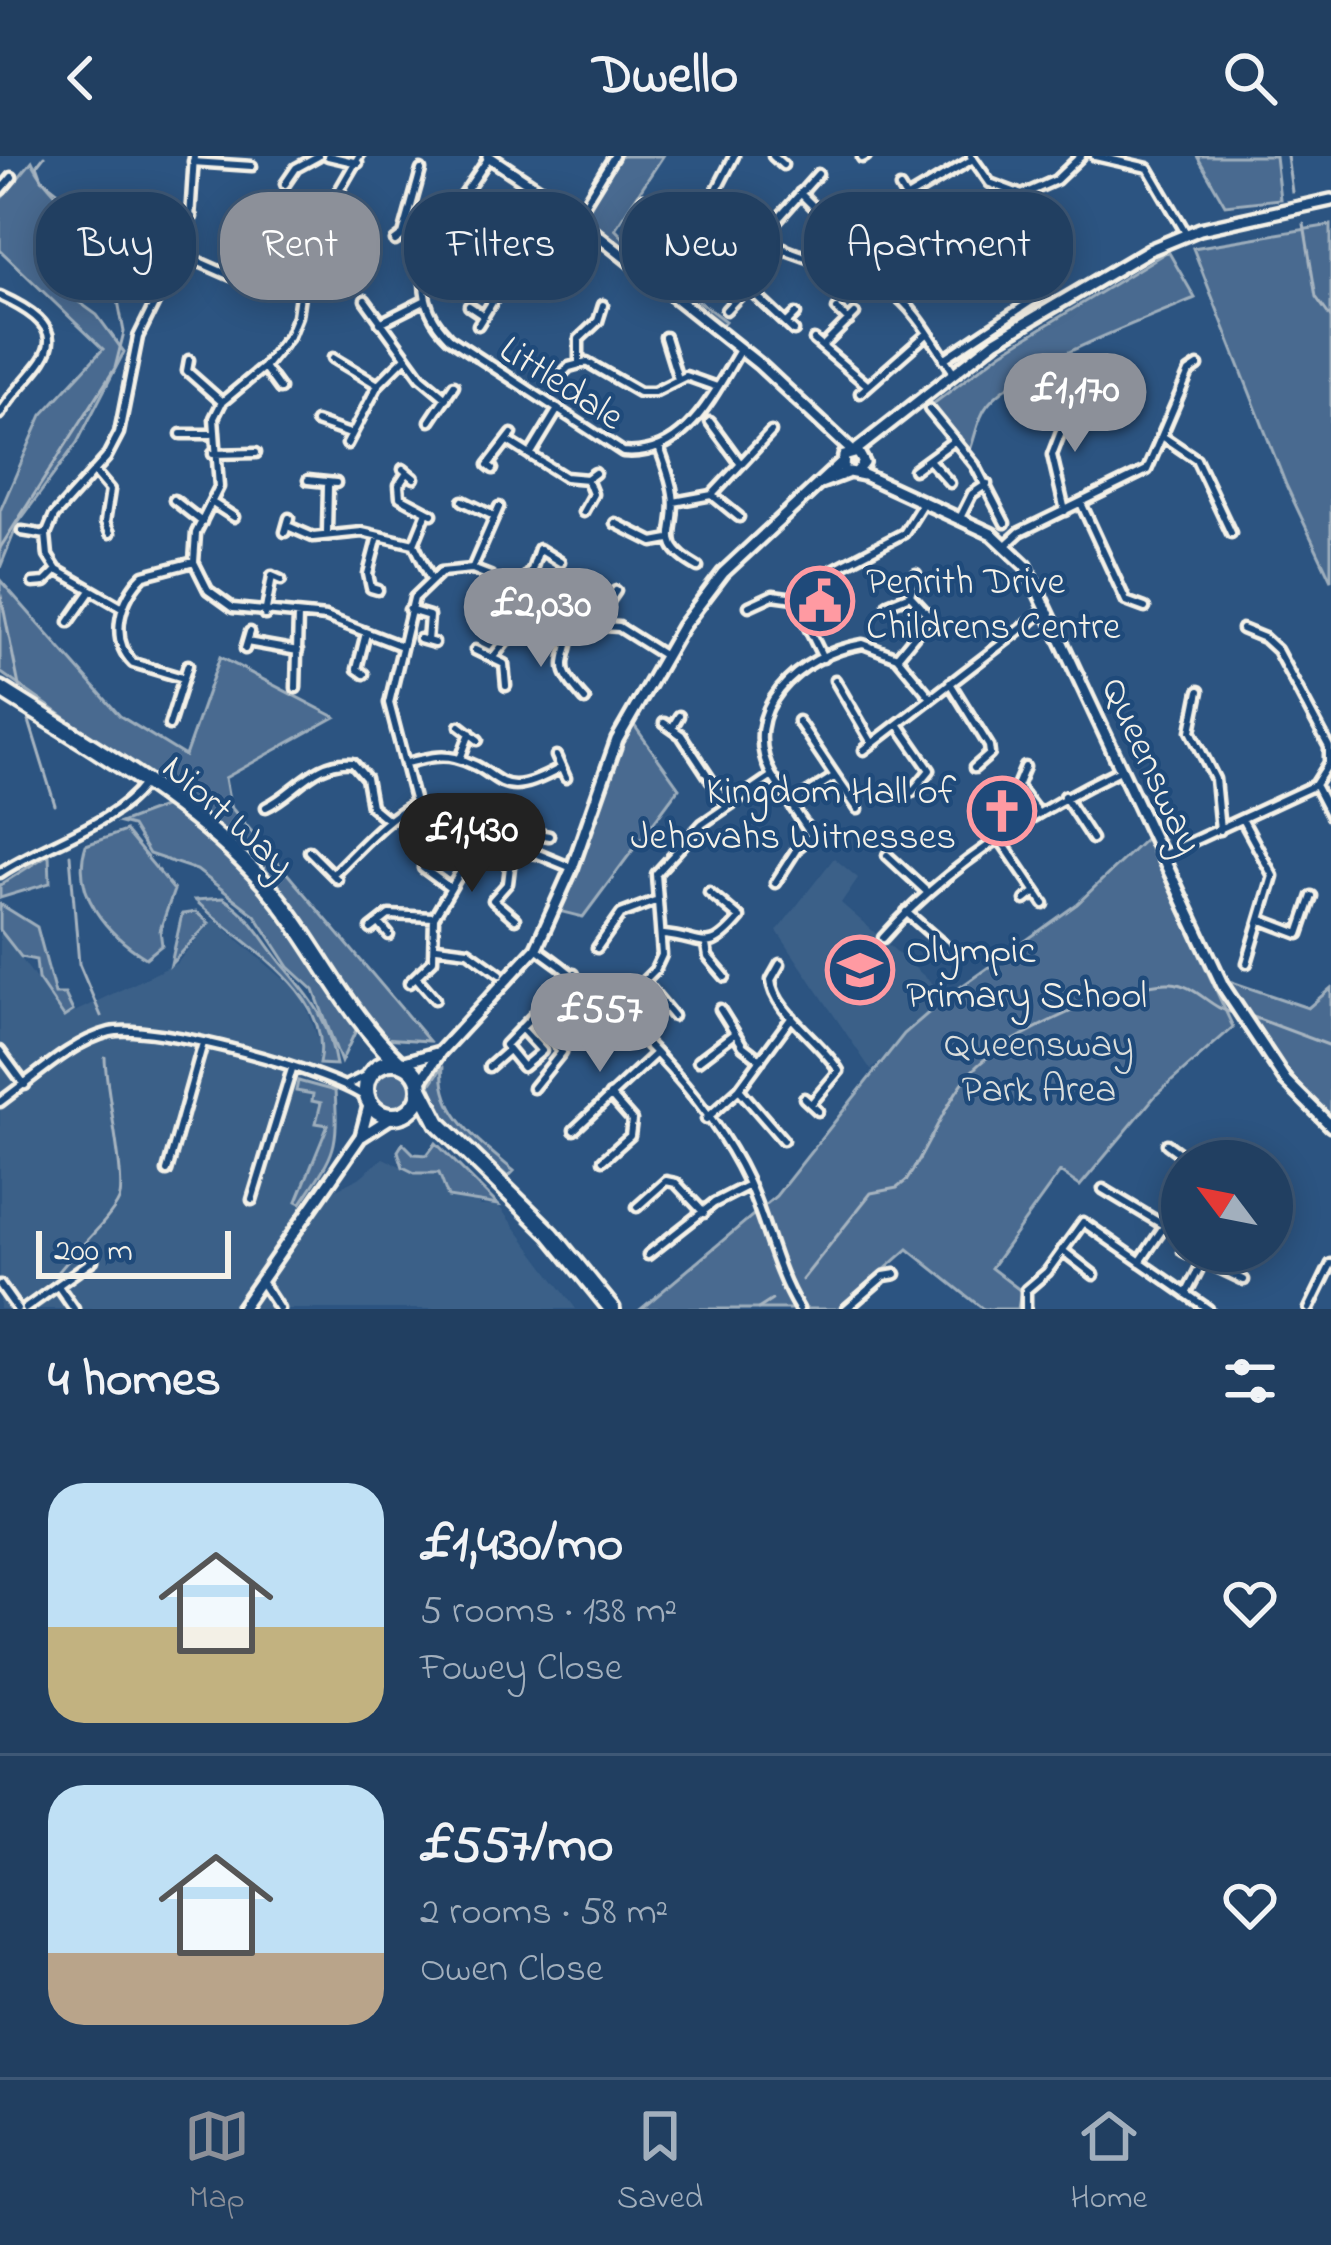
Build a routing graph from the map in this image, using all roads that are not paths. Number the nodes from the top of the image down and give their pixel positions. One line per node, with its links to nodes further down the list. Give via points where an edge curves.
1 (243, 156): 15 (street)
2 (318, 156): 18 (street, via 287,181)
3 (328, 156): 13 (street)
4 (488, 156): 26 (street); 27 (street, Queensway)
5 (614, 156): 28 (street)
6 (718, 156): 14 (street)
7 (734, 156): 14 (street)
8 (1082, 156): 33 (street)
9 (1096, 156): 12 (street)
10 (972, 158): 31 (street); 32 (street)
11 (193, 159): 15 (street); 23 (street)
12 (1139, 159): 38 (street)
13 (358, 160): 24 (street)
14 (726, 164): 29 (street)
15 (242, 166): 16 (street)
16 (252, 166)
17 (421, 170): 20 (street)
18 (280, 173)
19 (818, 174): 34 (street)
20 (418, 182): 21 (street); 25 (street)
21 (428, 184)
22 (900, 188): 30 (street)
23 (192, 192)
24 (338, 192)
25 (415, 192)
26 (466, 192)
27 (539, 192)
28 (592, 192)
29 (718, 192)
30 (903, 192)
31 (918, 192)
32 (1006, 192)
33 (1034, 192)
34 (800, 193): 35 (street); 37 (street)
35 (804, 197)
36 (1331, 200): 38 (street)
37 (780, 216)
38 (1186, 233): 61 (street)
39 (404, 235): 41 (street)
40 (598, 236): 70 (street, Queensway)
41 (395, 241)
42 (780, 246): 43 (street)
43 (784, 248): 44 (street); 66 (street, via 890,290)
44 (780, 252)
45 (0, 298): 92 (street, via 40,325 48,354)
46 (155, 300): 112 (street, via 132,355 119,433)
47 (299, 300): 77 (street)
48 (364, 300): 62 (street)
49 (494, 300): 60 (street)
50 (736, 300): 58 (street)
51 (761, 300): 63 (street)
52 (1036, 300): 54 (street)
53 (424, 301): 62 (street); 90 (street, Littledale, via 449,338)
54 (1028, 304): 61 (street); 73 (street)
55 (470, 306): 60 (street)
56 (837, 309): 68 (street, via 852,318)
57 (606, 310): 75 (street, via 579,339)
58 (726, 310)
59 (796, 314): 63 (street)
60 (484, 316): 64 (street)
61 (1036, 316): 78 (street)
62 (380, 323): 71 (street)
63 (787, 323): 65 (street)
64 (478, 325)
65 (794, 331)
66 (928, 333): 73 (street); 83 (street)
67 (814, 340): 68 (street)
68 (823, 346): 83 (street)
69 (659, 348): 80 (street, via 667,340)
70 (740, 350): 84 (street, Littledale); 107 (street, Queensway)
71 (406, 357): 81 (street); 87 (street)
72 (338, 358): 81 (street)
73 (944, 359): 78 (street)
74 (189, 360): 89 (street, via 187,370)
75 (579, 363): 79 (street); 80 (street, via 597,364 639,392)
76 (1198, 366): 101 (street)
77 (264, 367): 85 (street); 89 (street)
78 (953, 371): 107 (street)
79 (558, 378)
80 (678, 379): 84 (street, via 695,376)
81 (378, 385): 94 (street, via 348,439)
82 (454, 385): 87 (street)
83 (866, 385): 86 (street)
84 (717, 387): 103 (street, Littledale, via 685,433)
85 (280, 389)
86 (860, 393)
87 (446, 398): 93 (street)
88 (1073, 400): 125 (street, via 1052,455)
89 (223, 402): 99 (street)
90 (558, 409): 103 (street, Littledale, via 623,452); 106 (street)
91 (929, 410): 102 (street)
92 (0, 414)
93 (430, 421)
94 (316, 422)
95 (710, 422): 100 (street)
96 (727, 428): 100 (street)
97 (771, 432): 109 (street)
98 (182, 434): 99 (street)
99 (212, 434): 105 (street)
100 (717, 434): 109 (street)
101 (1165, 438): 121 (street, via 1139,476); 140 (street, via 1196,459)
102 (956, 440): 108 (street); 116 (street)
103 (659, 447): 120 (street)
104 (256, 453): 105 (street)
105 (213, 454): 122 (street)
106 (530, 455): 110 (street, via 510,438 488,465); 126 (street, via 565,477 591,476)
107 (853, 461): 123 (street, Queensway); 181 (street, via 724,573)
108 (930, 461): 111 (street); 115 (street)
109 (740, 463): 117 (street)
110 (493, 469)
111 (914, 470)
112 (94, 471): 139 (street, via 110,490); 141 (street)
113 (408, 473): 144 (street, via 400,496 430,513)
114 (308, 480): 138 (street, via 332,485)
115 (950, 483)
116 (987, 484): 131 (street); 133 (street)
117 (712, 495): 120 (street); 129 (street)
118 (174, 500): 132 (street)
119 (463, 501): 127 (street)
120 (674, 502): 143 (street)
121 (1082, 503): 125 (street); 164 (street, via 1126,601)
122 (214, 504): 128 (street); 132 (street)
123 (921, 506): 131 (street, Queensway); 161 (street, via 904,533 816,576)
124 (499, 507): 127 (street)
125 (1065, 511): 145 (street)
126 (583, 512)
127 (494, 516): 149 (street)
128 (234, 517)
129 (739, 517)
130 (630, 518): 136 (street)
131 (959, 520): 145 (street, Queensway)
132 (202, 522): 147 (street)
133 (1005, 523)
134 (616, 524): 136 (street)
135 (288, 526): 138 (street, via 313,537)
136 (626, 527): 143 (street, via 653,542)
137 (22, 531): 141 (street)
138 (327, 532): 142 (street)
139 (110, 533)
140 (1231, 533)
141 (46, 535): 150 (street)
142 (378, 536): 144 (street); 155 (street, via 368,574)
143 (669, 538): 146 (street, via 694,565)
144 (414, 544): 152 (street)
145 (1006, 544): 165 (street, Queensway)
146 (697, 553)
147 (194, 562): 163 (street, via 144,575); 168 (street, via 219,599)
148 (560, 562): 159 (street, via 539,549)
149 (472, 569): 152 (street); 159 (street)
150 (57, 571): 154 (street); 157 (street)
151 (916, 574): 160 (street)
152 (430, 577): 166 (street)
153 (280, 580): 168 (street, via 272,577)
154 (33, 583)
155 (378, 590)
156 (616, 591): 172 (street)
157 (90, 592): 163 (street); 170 (street)
158 (752, 592): 161 (street, via 753,604 773,595)
159 (513, 593): 167 (street)
160 (910, 595): 162 (street); 182 (street, via 929,623)
161 (802, 599): 183 (street)
162 (888, 604)
163 (123, 608): 187 (street, via 125,655 144,669)
164 (1145, 608)
165 (1047, 609): 190 (street); 213 (street, Queensway)
166 (409, 610): 176 (street, via 429,616); 177 (street)
167 (530, 611): 171 (street); 180 (street)
168 (266, 615): 169 (street)
169 (298, 615): 175 (street); 178 (street)
170 (68, 622)
171 (573, 624): 172 (street); 196 (street, via 562,670)
172 (602, 624): 181 (street)
173 (1242, 629): 219 (street, via 1277,650 1329,747 1330,763)
174 (250, 632): 178 (street, via 246,645)
175 (365, 633): 177 (street); 185 (street)
176 (427, 641)
177 (399, 645): 210 (street, via 389,703)
178 (298, 650): 186 (street)
179 (475, 650): 180 (street)
180 (494, 656): 191 (street, via 508,674)
181 (665, 656): 242 (street, via 624,727)
182 (898, 657): 183 (street, via 862,644); 195 (street)
183 (823, 658): 215 (street, via 780,688 760,719 761,755)
184 (188, 664): 187 (street)
185 (357, 672)
186 (299, 676): 188 (street); 192 (street)
187 (183, 678): 198 (street)
188 (310, 678)
189 (850, 679): 206 (street, via 838,683)
190 (950, 683): 195 (street); 214 (street, via 989,746 977,766)
191 (506, 686)
192 (296, 688)
193 (0, 689): 218 (highway, Niort Way)
194 (1199, 691): 232 (street, via 1191,731 1215,779)
195 (931, 698): 202 (street)
196 (585, 700)
197 (159, 712): 198 (street)
198 (170, 714): 201 (street)
199 (679, 716): 225 (street, via 668,726)
200 (798, 721): 216 (street)
201 (169, 724)
202 (898, 724): 206 (street); 220 (street, via 930,770 912,792)
203 (460, 726): 204 (street)
204 (470, 733): 205 (street); 209 (street)
205 (478, 740)
206 (872, 743): 207 (street)
207 (864, 750)
208 (556, 756): 212 (street)
209 (460, 759): 210 (street); 212 (street, via 497,784 530,782)
210 (407, 763): 223 (street)
211 (1025, 766): 227 (street, via 1017,786)
212 (561, 768): 217 (street)
213 (1123, 768): 222 (street); 240 (street, Queensway)
214 (988, 773)
215 (772, 776): 224 (street); 225 (street)
216 (835, 776): 224 (street); 226 (street)
217 (566, 778)
218 (146, 781): 243 (street, via 117,814); 283 (highway, Niort Way, via 267,887)
219 (1315, 784): 228 (street); 229 (street)
220 (907, 785)
221 (269, 794): 230 (street, via 269,805 300,779 352,763 366,778 371,806)
222 (1064, 796): 227 (street); 234 (street)
223 (414, 804): 230 (street); 235 (street, via 430,832)
224 (791, 804): 246 (street, via 812,836)
225 (728, 806): 253 (street, via 665,860)
226 (858, 809)
227 (1037, 812): 233 (street)
228 (1331, 816)
229 (1242, 819): 232 (street); 258 (street, via 1273,876)
230 (388, 820): 237 (street, via 335,877)
231 (516, 830): 238 (street, via 546,835)
232 (1220, 830): 240 (street)
233 (1000, 838): 249 (street); 250 (street)
234 (1092, 839)
235 (465, 845): 236 (street); 247 (street)
236 (512, 850): 238 (street); 257 (street, via 508,883 493,900)
237 (309, 851)
238 (538, 854): 242 (street)
239 (887, 855): 249 (street)
240 (1163, 855): 307 (street, Queensway, via 1240,1016)
241 (423, 868): 244 (street)
242 (572, 868): 264 (street)
243 (0, 873)
244 (432, 874): 245 (street); 247 (street)
245 (426, 883)
246 (775, 883)
247 (450, 888): 256 (street)
248 (710, 892): 262 (street, via 740,918 721,941)
249 (927, 892): 255 (street)
250 (1036, 892): 252 (street); 254 (street)
251 (1312, 896): 258 (street, via 1299,934)
252 (1025, 900)
253 (655, 902): 260 (street); 265 (street, via 621,914)
254 (1044, 904)
255 (906, 912): 261 (street); 266 (street)
256 (434, 917): 259 (street, via 401,914 375,926); 263 (street)
257 (514, 919)
258 (1262, 920): 267 (street)
259 (389, 935)
260 (664, 935): 262 (street); 274 (street, via 656,970)
261 (884, 938)
262 (706, 945): 273 (street)
263 (437, 947): 269 (street, via 468,951); 275 (street, via 413,980)
264 (536, 948): 271 (street); 288 (street)
265 (597, 948)
266 (955, 955)
267 (1247, 963)
268 (766, 964): 280 (street, via 778,967 772,991)
269 (492, 968): 270 (street); 272 (street)
270 (500, 974)
271 (574, 974): 276 (street); 278 (street)
272 (486, 977)
273 (725, 977)
274 (644, 981): 276 (street); 279 (street)
275 (435, 999)
276 (616, 1009): 289 (street)
277 (736, 1009): 282 (street, via 723,1013)
278 (534, 1015): 281 (street); 298 (street, via 562,1052)
279 (673, 1016)
280 (792, 1017): 290 (street); 303 (street, via 843,1071)
281 (521, 1028): 286 (street); 286 (street, via 542,1051 523,1067)
282 (735, 1033): 285 (street, via 701,1058); 290 (street)
283 (371, 1034): 291 (highway, Niort Way); 294 (highway)
284 (203, 1043): 293 (street); 295 (street, via 154,1031 112,1032); 312 (street)
285 (695, 1045)
286 (506, 1051): 292 (street)
287 (0, 1052): 295 (street)
288 (440, 1052): 291 (street); 297 (street)
289 (656, 1053): 300 (street); 305 (street)
290 (760, 1060): 299 (street)
291 (400, 1062): 294 (highway); 297 (highway)
292 (488, 1067)
293 (292, 1069): 296 (street); 315 (street)
294 (371, 1073): 296 (street); 301 (highway)
295 (25, 1085): 302 (street)
296 (347, 1085): 301 (street)
297 (420, 1085): 304 (highway); 306 (highway)
298 (533, 1088)
299 (739, 1089): 305 (street); 310 (street)
300 (610, 1095): 308 (street); 311 (street, via 632,1120 630,1136)
301 (369, 1101): 304 (highway); 309 (street)
302 (0, 1102)
303 (811, 1104)
304 (399, 1114): 306 (highway); 309 (street)
305 (706, 1119): 313 (street)
306 (438, 1123): 341 (highway, via 551,1234)
307 (1331, 1126)
308 (574, 1130)
309 (361, 1136): 330 (street)
310 (783, 1141)
311 (603, 1160)
312 (167, 1171)
313 (749, 1184): 317 (street); 342 (street)
314 (1103, 1189): 318 (street)
315 (253, 1200)
316 (637, 1207): 317 (street, via 666,1181)
317 (704, 1213): 321 (street)
318 (1161, 1224)
319 (1161, 1232): 323 (street)
320 (1061, 1250): 323 (street, via 1083,1222); 328 (street); 344 (street, via 1026,1290)
321 (648, 1255)
322 (94, 1260): 333 (street)
323 (1140, 1262): 335 (street)
324 (1331, 1264): 331 (street)
325 (1197, 1272): 335 (street)
326 (1227, 1272): 329 (street)
327 (896, 1274): 343 (street)
328 (1094, 1275)
329 (1244, 1280)
330 (262, 1283): 336 (street); 337 (street)
331 (1322, 1283): 334 (street); 346 (street)
332 (0, 1285): 338 (street)
333 (58, 1286): 338 (street); 339 (street)
334 (1331, 1288)
335 (1186, 1294): 345 (street)
336 (250, 1299): 337 (street); 340 (street)
337 (277, 1307)
338 (21, 1309)
339 (74, 1309)
340 (241, 1309)
341 (612, 1309)
342 (799, 1309)
343 (845, 1309)
344 (1026, 1309)
345 (1208, 1309)
346 (1309, 1309)

